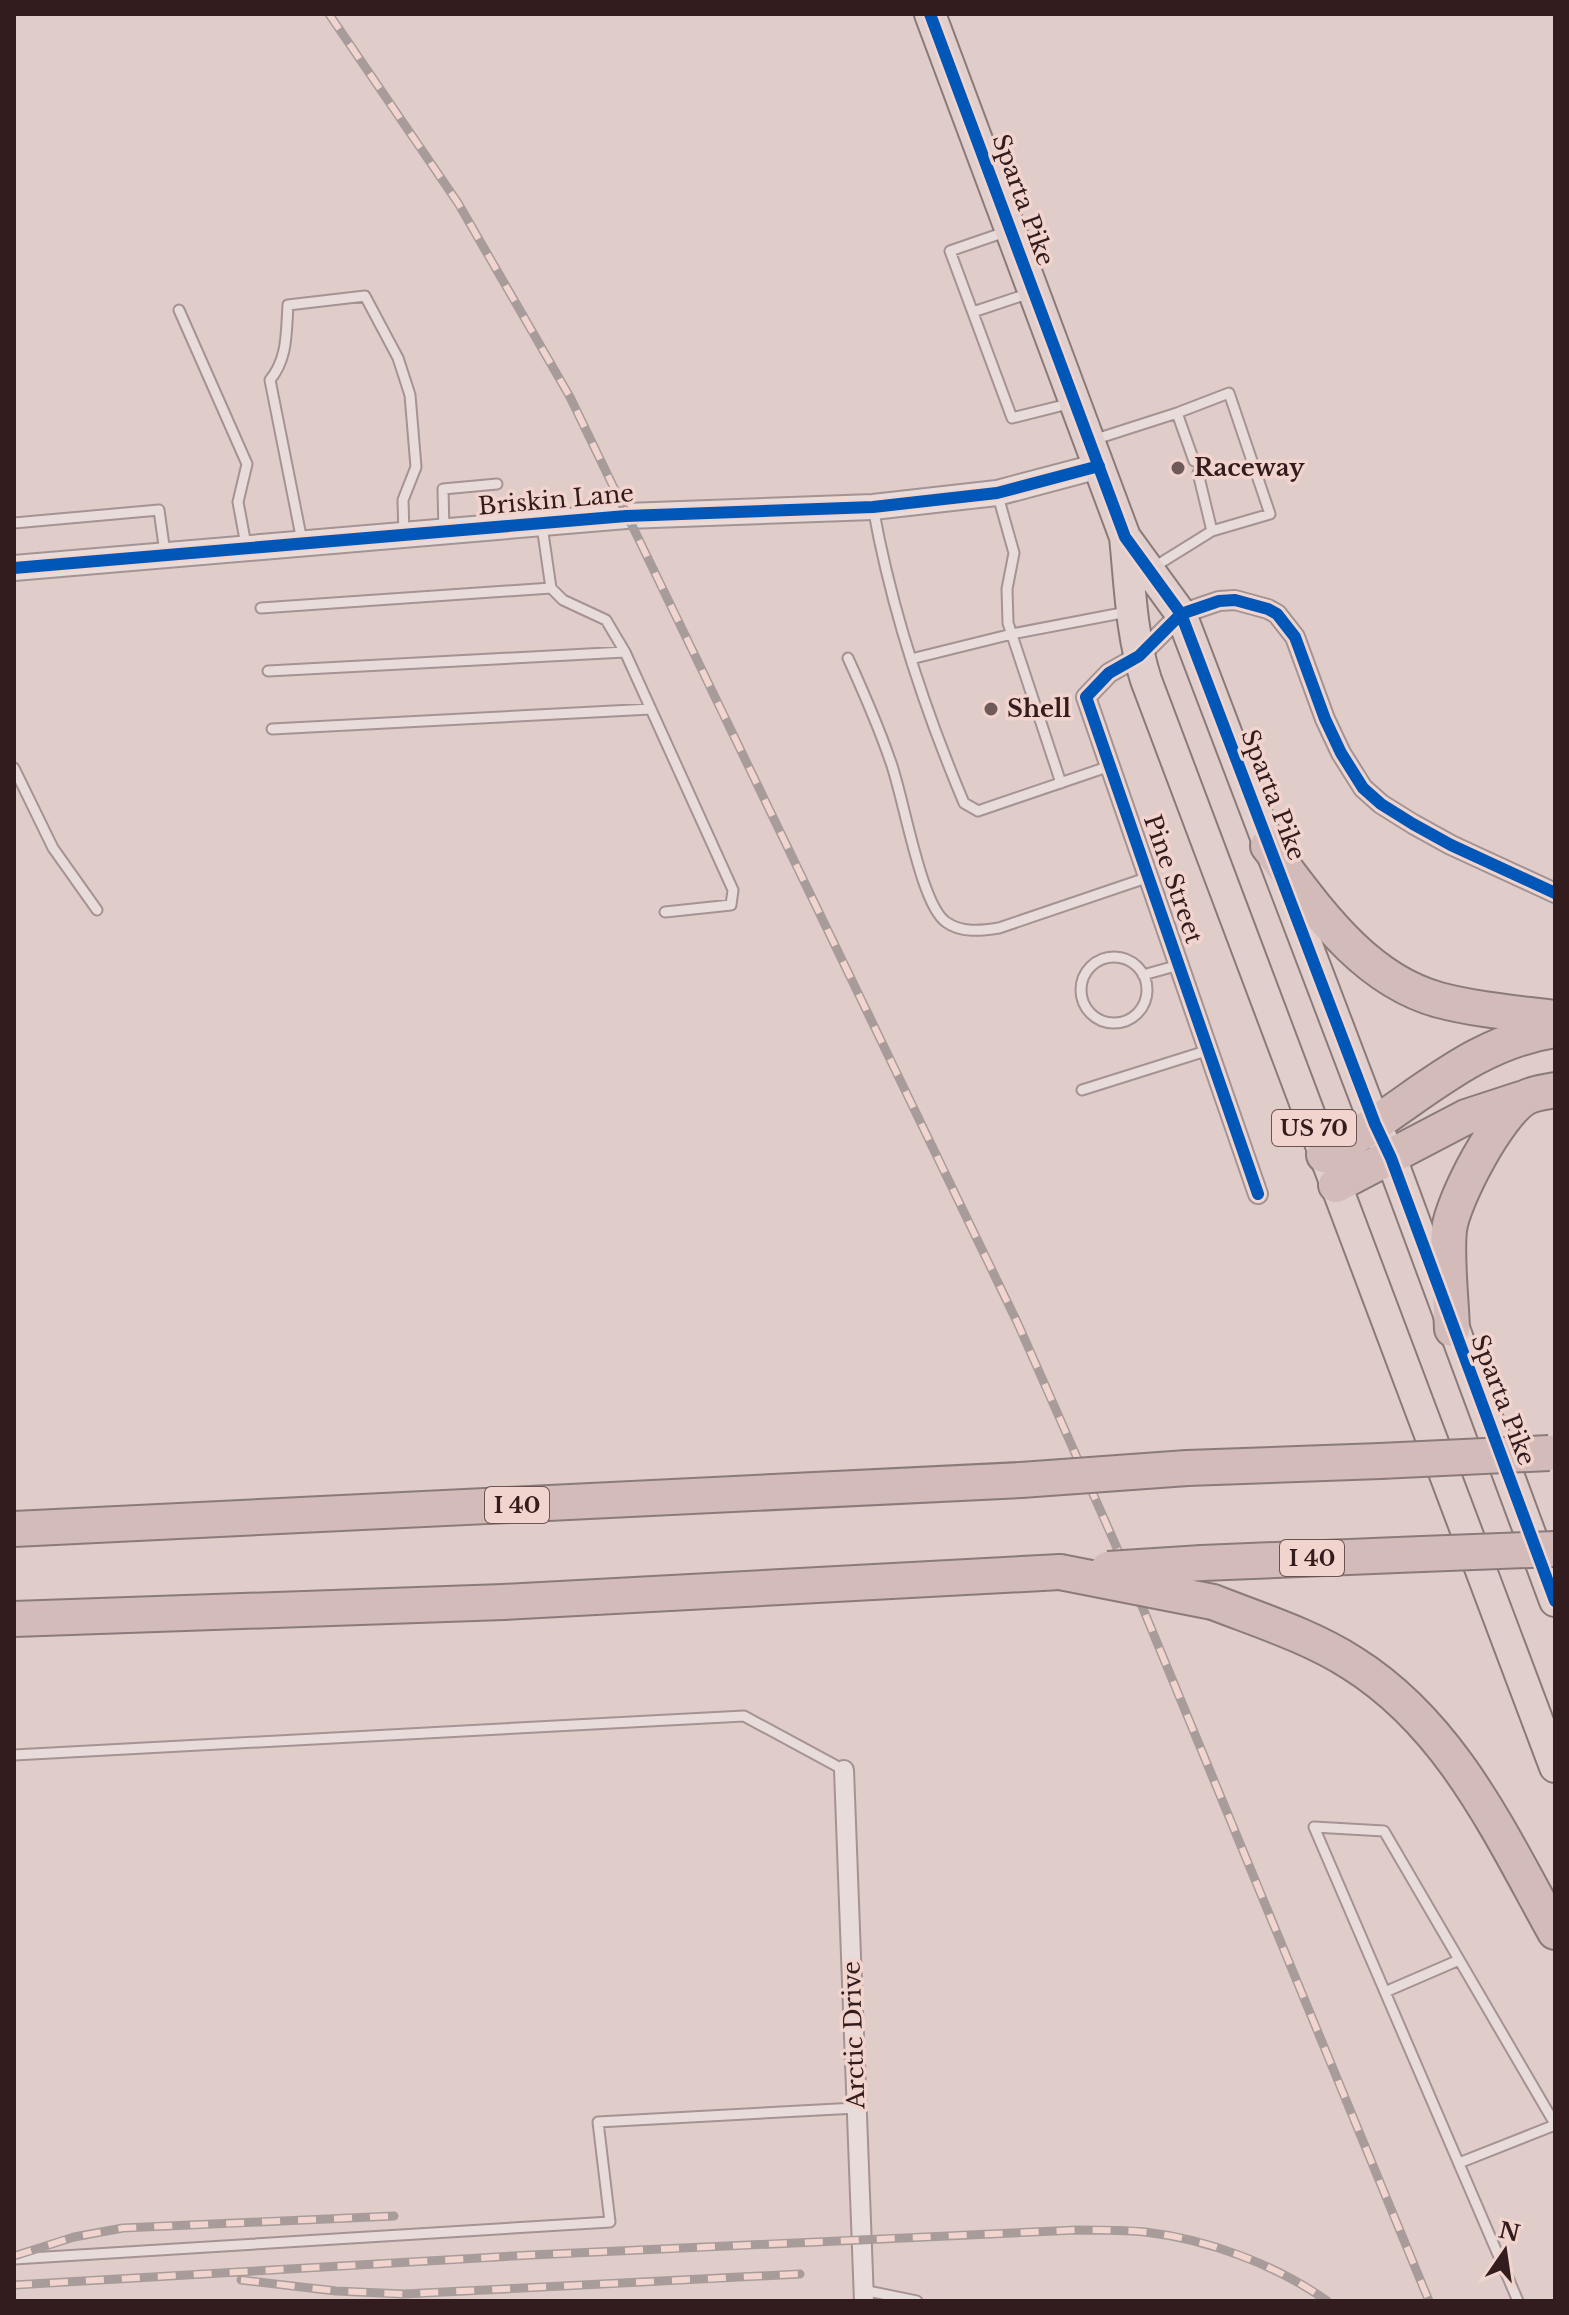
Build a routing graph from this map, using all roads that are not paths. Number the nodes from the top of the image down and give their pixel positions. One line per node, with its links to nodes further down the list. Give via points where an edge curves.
1 (930, 14): 2 (main road, Sparta Pike / US 70)
2 (1011, 230): 3 (main road, Sparta Pike / US 70); 5 (lane, via 950,251)
3 (1034, 292): 5 (lane); 6 (main road, Sparta Pike / US 70)
4 (179, 310): 21 (lane, via 247,464 238,502)
5 (973, 312): 6 (lane, via 1012,418)
6 (1075, 402): 8 (main road, Sparta Pike / US 70)
7 (1177, 413): 8 (lane); 9 (lane); 17 (lane, via 1229,393 1270,514)
8 (1094, 454): 12 (street, Briskin Lane); 19 (main road, Sparta Pike / US 70)
9 (1194, 461)
10 (1198, 473): 17 (lane)
11 (497, 484): 16 (lane, via 443,489)
12 (997, 493): 13 (street, Briskin Lane); 29 (lane, via 1014,553 1007,589)
13 (873, 507): 15 (street, Briskin Lane); 33 (lane, via 882,561)
14 (14, 523): 22 (lane, via 159,510)
15 (541, 523): 16 (street, Briskin Lane); 25 (lane)
16 (444, 531): 18 (street, Briskin Lane)
17 (1212, 531): 24 (lane)
18 (404, 535): 20 (street, Briskin Lane); 20 (lane, via 403,500 416,467 410,395 398,358 365,296 288,305 285,354 270,380)
19 (1125, 537): 24 (main road, Sparta Pike / US 70); 27 (main road, Sparta Pike / US 70)
20 (303, 543): 21 (street, Briskin Lane)
21 (247, 548): 22 (street, Briskin Lane)
22 (166, 555): 23 (street, Briskin Lane)
23 (14, 568)
24 (1150, 570): 28 (main road, Sparta Pike / US 70)
25 (551, 588): 26 (lane); 30 (lane, via 563,600 606,620)
26 (261, 608)
27 (1132, 611): 29 (lane); 31 (main road, Sparta Pike / US 70)
28 (1181, 614): 31 (street, Pine Street); 40 (main road, Sparta Pike / US 70); 42 (street, via 1235,600 1277,614 1295,637 1331,731 1363,788 1398,816 1451,845)
29 (1012, 634): 33 (lane); 39 (lane)
30 (625, 652): 34 (lane); 35 (lane)
31 (1139, 656): 37 (street, Pine Street, via 1109,673 1086,697); 54 (main road, Sparta Pike / US 70)
32 (848, 658): 41 (lane, via 892,763 921,873 945,921 979,932 999,928)
33 (911, 659): 39 (lane, via 970,809 978,811)
34 (268, 671)
35 (651, 709): 36 (lane); 44 (lane, via 733,890 731,905)
36 (272, 729)
37 (1110, 766): 39 (lane); 41 (street, Pine Street)
38 (14, 768): 43 (lane, via 53,848)
39 (1061, 783)
40 (1268, 846): 47 (highway, via 1338,933 1397,982 1461,1005); 52 (main road, Sparta Pike / US 70)
41 (1149, 877): 45 (street, Pine Street)
42 (1555, 893)
43 (97, 910)
44 (665, 912)
45 (1179, 965): 46 (lane); 49 (street, Pine Street)
46 (1143, 975): 46 (lane, via 1128,960 1097,961 1080,986 1085,1007 1107,1022 1133,1017 1147,998)
47 (1555, 1018)
48 (1555, 1030): 52 (highway, via 1467,1060)
49 (1209, 1050): 50 (lane); 55 (street, Pine Street)
50 (1082, 1090)
51 (1540, 1094): 53 (highway, via 1466,1117); 56 (highway, via 1503,1120 1480,1152 1449,1228)
52 (1375, 1124): 53 (main road, Sparta Pike / US 70); 54 (highway)
53 (1391, 1158): 54 (highway); 56 (main road, Sparta Pike / US 70)
54 (1330, 1170): 64 (main road, Sparta Pike / US 70)
55 (1258, 1194)
56 (1452, 1329): 61 (main road, Sparta Pike / US 70)
57 (1553, 1453): 58 (highway, I 40, bridge)
58 (14, 1529)
59 (1555, 1549): 60 (highway, I 40, bridge)
60 (1060, 1572): 62 (highway, I 40, via 503,1602); 66 (highway, bridge, via 1213,1602 1352,1662 1429,1728 1483,1802)
61 (1555, 1601)
62 (14, 1619)
63 (14, 1755): 65 (lane, via 744,1716)
64 (1555, 1767)
65 (844, 1770): 69 (street, Arctic Drive)
66 (1555, 1932)
67 (1459, 1960): 68 (lane); 68 (lane, via 1384,1831 1314,1827); 70 (lane)
68 (1385, 1992): 71 (lane)
69 (856, 2108): 72 (lane, via 598,2122 610,2222); 73 (street, Arctic Drive)
70 (1555, 2125): 71 (lane)
71 (1459, 2163): 75 (lane)
72 (14, 2259)
73 (863, 2296): 74 (lane)
74 (917, 2301)
75 (1518, 2301)

